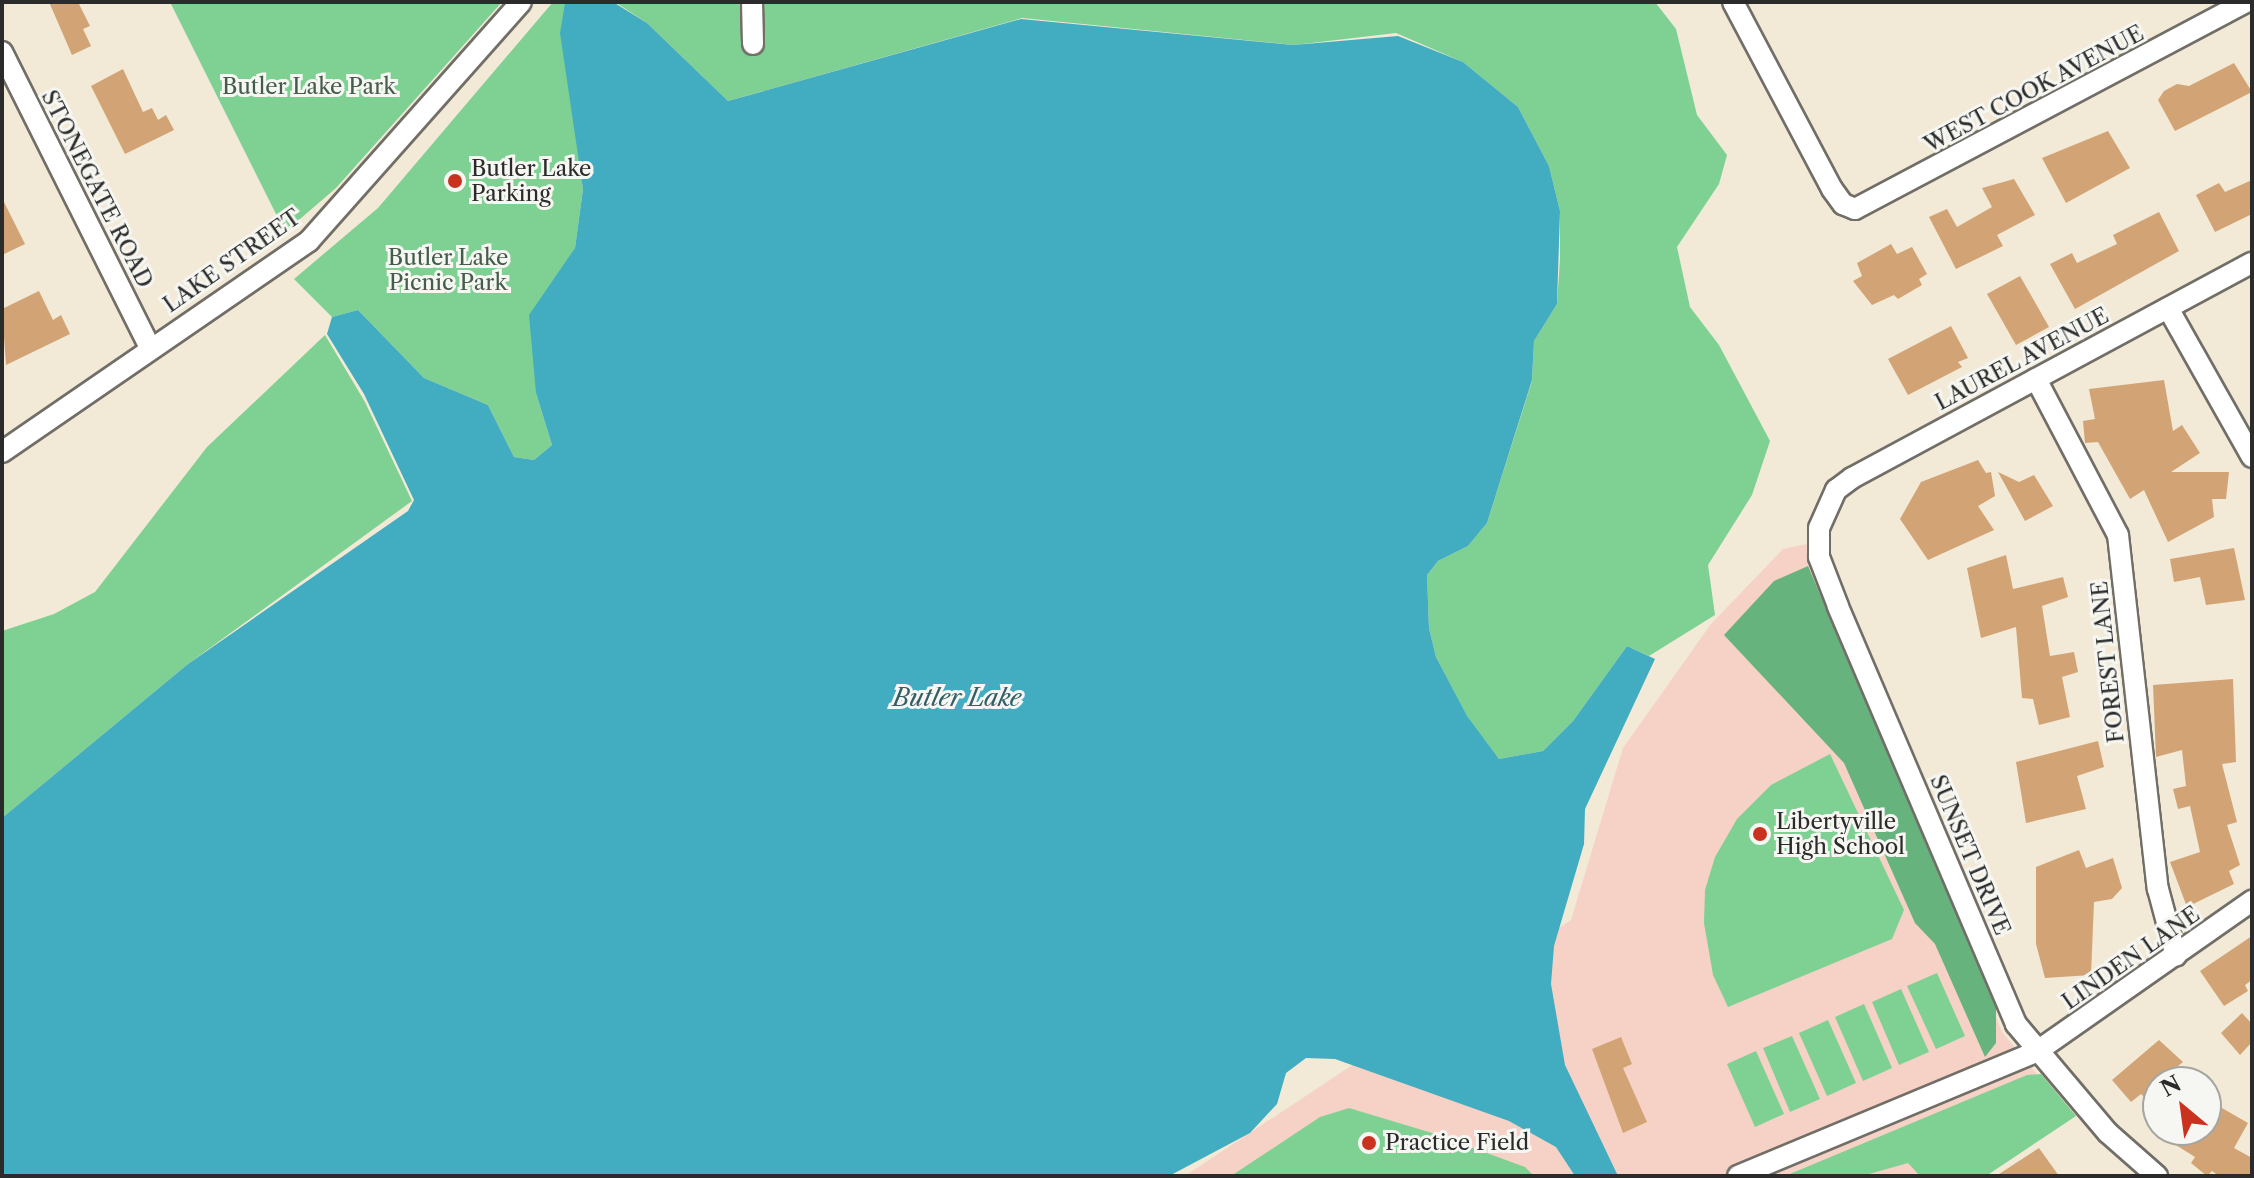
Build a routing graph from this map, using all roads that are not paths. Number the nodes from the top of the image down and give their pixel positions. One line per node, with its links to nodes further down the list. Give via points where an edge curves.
1 (521, 2): 10 (street, LAKE STREET, via 309,241)
2 (752, 2): 6 (street)
3 (1733, 2): 5 (street, WEST COOK AVENUE, via 1843,204 1866,206)
4 (2246, 2): 5 (street, WEST COOK AVENUE)
5 (2224, 7)
6 (753, 44)
7 (2, 52): 10 (street, STONEGATE ROAD)
8 (2252, 263): 9 (street, LAUREL AVENUE)
9 (2168, 308): 11 (street, LAUREL AVENUE); 13 (street)
10 (150, 348): 12 (street, LAKE STREET)
11 (2036, 379): 14 (street, LAUREL AVENUE, via 1852,478); 16 (street, FOREST LANE, via 2118,535 2158,889)
12 (2, 452)
13 (2252, 457)
14 (1824, 509): 17 (street, SUNSET DRIVE, via 1819,557 1838,606 2016,1024)
15 (2252, 901): 16 (street, LINDEN LANE)
16 (2176, 956): 17 (street, LINDEN LANE)
17 (2036, 1052): 18 (street, LINDEN LANE); 19 (street, SUNSET DRIVE, via 2108,1133)
18 (1738, 1176)
19 (2157, 1176)

